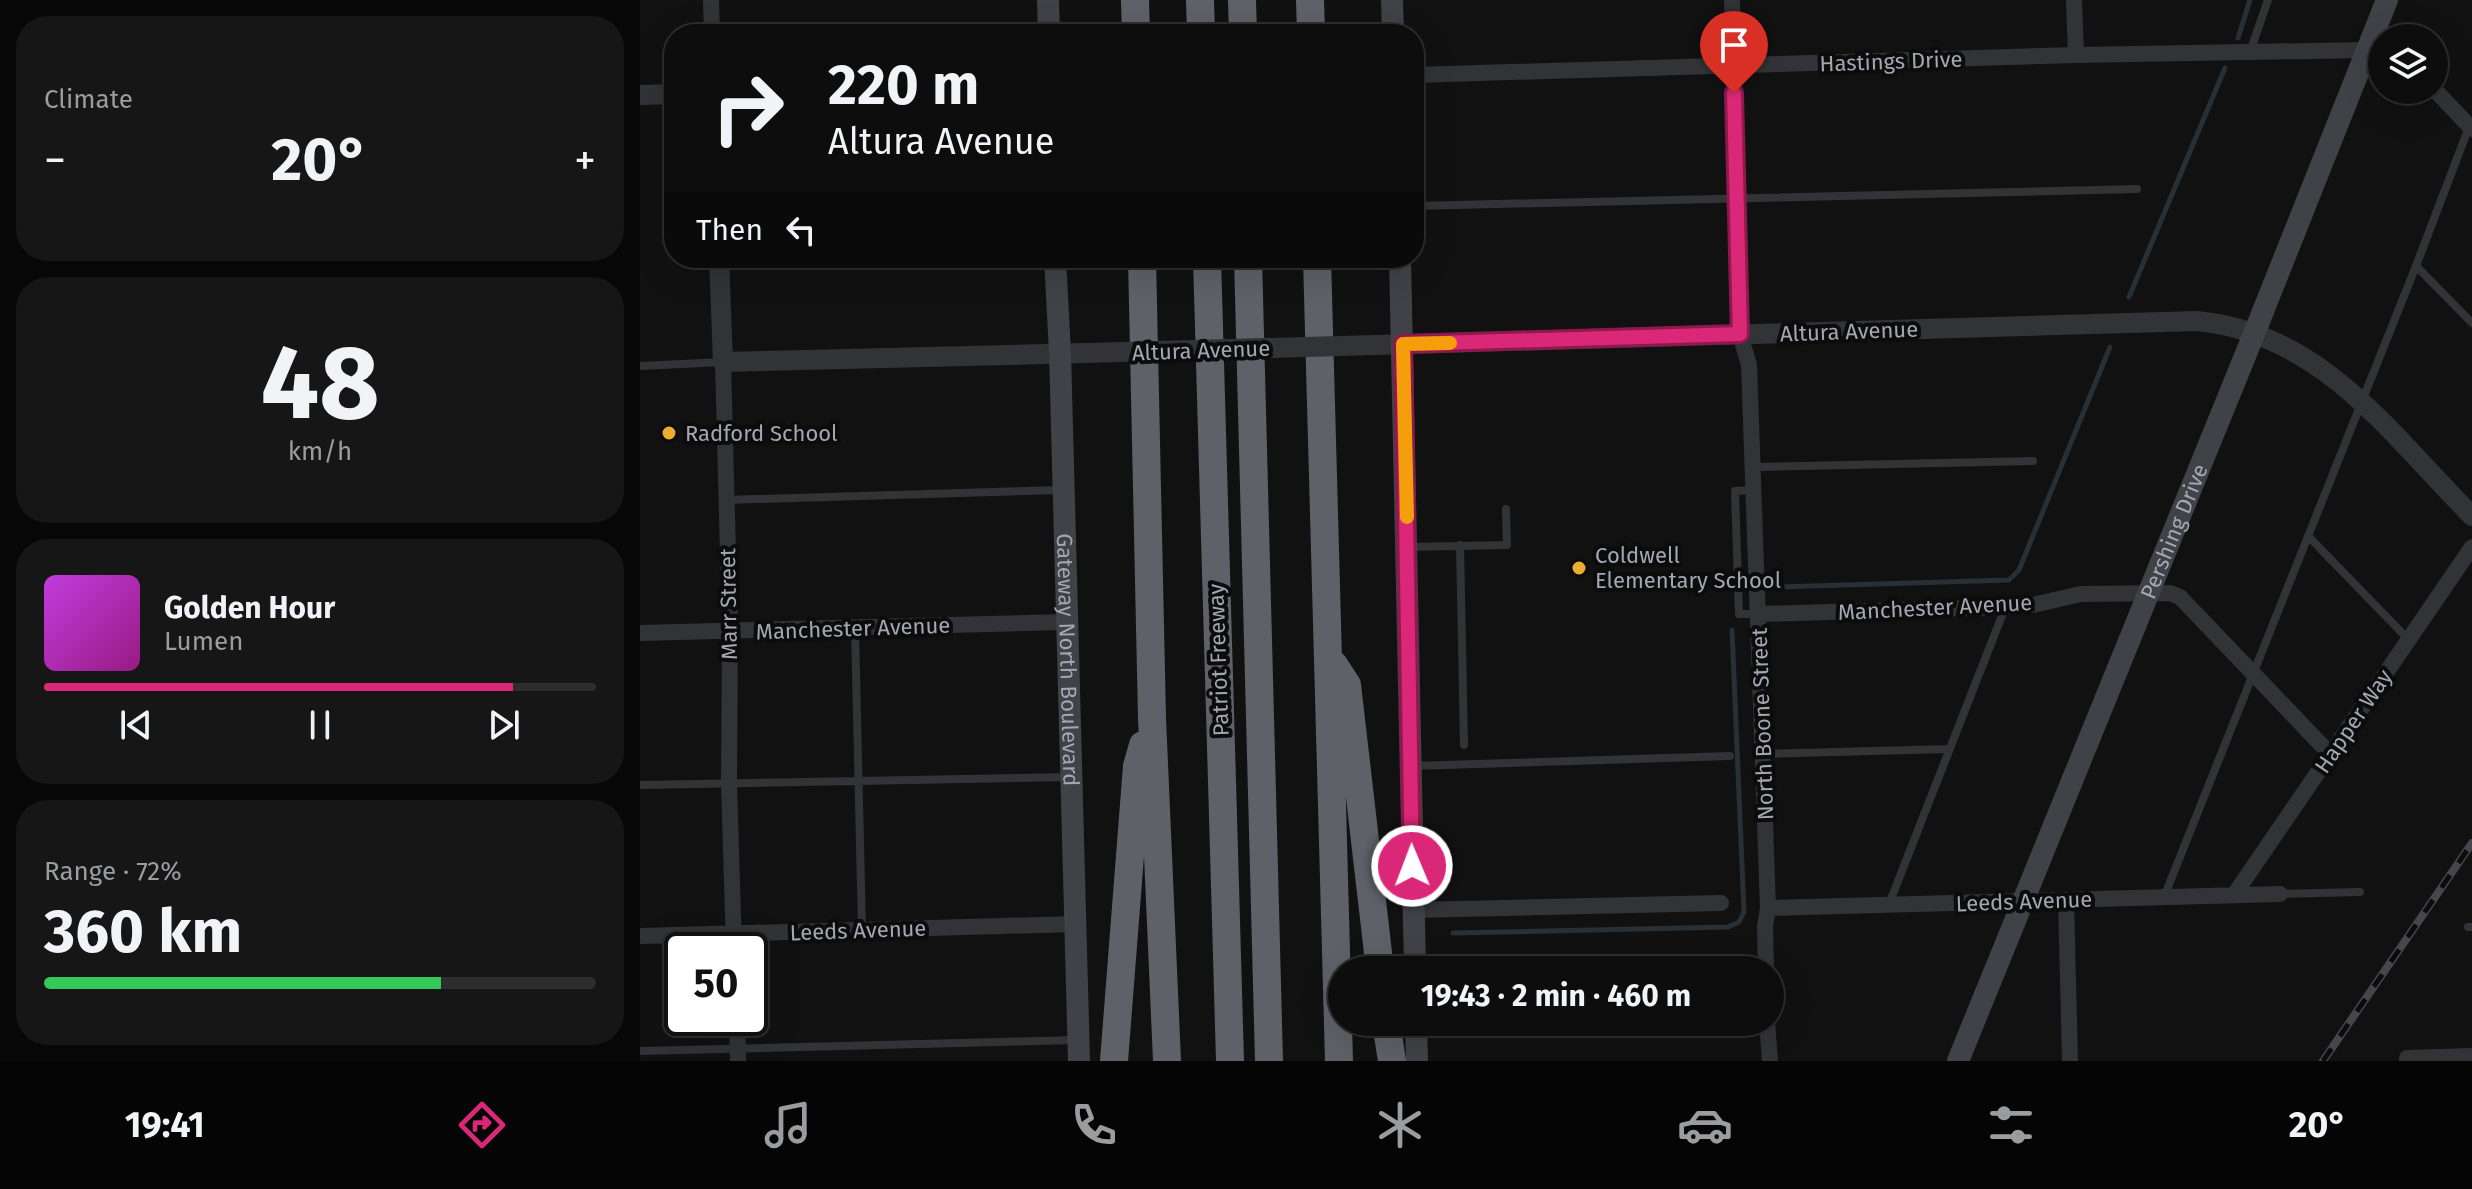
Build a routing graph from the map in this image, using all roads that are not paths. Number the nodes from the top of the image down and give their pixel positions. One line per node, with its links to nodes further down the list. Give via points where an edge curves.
1 (711, 0): 12 (street)
2 (1048, 0): 13 (main road)
3 (1135, 0): 14 (highway)
4 (1200, 0): 15 (highway)
5 (1242, 0): 16 (highway)
6 (1310, 0): 17 (highway)
7 (1392, 0): 18 (main road)
8 (1732, 0): 23 (street, North Boone Street)
9 (2074, 0): 22 (street)
10 (2268, 0): 21 (lane)
11 (2387, 0): 19 (main road, Pershing Drive)
12 (712, 24)
13 (1049, 24)
14 (1136, 24)
15 (1201, 24)
16 (1243, 24)
17 (1311, 24)
18 (1393, 24)
19 (2383, 24)
20 (2367, 50): 21 (street, Hastings Drive); 42 (main road, Pershing Drive)
21 (2250, 52): 22 (street, Hastings Drive)
22 (2076, 55): 23 (street, Hastings Drive)
23 (1733, 66): 24 (street, Hastings Drive); 30 (street, North Boone Street)
24 (1424, 75)
25 (664, 94): 26 (street)
26 (640, 95)
27 (2448, 103): 28 (street)
28 (2471, 127): 32 (lane)
29 (2137, 189): 30 (lane)
30 (1737, 198): 31 (lane); 41 (street, North Boone Street)
31 (1424, 206)
32 (2416, 266): 40 (lane); 47 (lane)
33 (719, 268): 45 (street, Marr Street)
34 (1056, 268): 44 (main road, Gateway North Boulevard)
35 (1142, 268): 68 (highway)
36 (1207, 268): 108 (highway, Patriot Freeway)
37 (1248, 268): 109 (highway, Patriot Freeway)
38 (1317, 268): 66 (highway)
39 (1400, 268): 43 (main road)
40 (2472, 323)
41 (1740, 334): 42 (street, Altura Avenue, via 2197,321); 43 (street, Altura Avenue); 49 (street, North Boone Street, via 1749,365)
42 (2254, 334): 47 (street, Altura Avenue, via 2306,356); 58 (main road, Pershing Drive)
43 (1403, 344): 44 (street, Altura Avenue, bridge); 56 (main road)
44 (1060, 353): 45 (street, Altura Avenue); 50 (main road, Gateway North Boulevard)
45 (723, 362): 46 (lane); 51 (street, Marr Street)
46 (640, 366)
47 (2361, 401): 53 (street, Altura Avenue); 54 (lane)
48 (2033, 461): 49 (lane)
49 (1753, 467): 60 (street, North Boone Street)
50 (1063, 490): 51 (lane); 61 (main road, Gateway North Boulevard)
51 (725, 500): 63 (street, Marr Street)
52 (1506, 509): 55 (lane, via 1507,545)
53 (2472, 516)
54 (2308, 536): 65 (lane); 67 (lane)
55 (1460, 545): 56 (lane); 69 (lane)
56 (1407, 547): 74 (main road)
57 (2472, 547): 65 (street, Happer Way)
58 (2147, 591): 59 (street, Manchester Avenue, via 2081,594); 67 (street, Manchester Avenue, via 2180,597); 84 (main road, Pershing Drive)
59 (2006, 607): 60 (street, Manchester Avenue); 70 (lane)
60 (1759, 614): 71 (street, North Boone Street)
61 (1066, 622): 62 (street, Manchester Avenue); 75 (main road, Gateway North Boulevard)
62 (855, 628): 63 (street, Manchester Avenue); 76 (lane)
63 (730, 631): 64 (street, Manchester Avenue); 77 (street, Marr Street)
64 (640, 633)
65 (2408, 639): 72 (street, Happer Way)
66 (1328, 656): 95 (highway, via 1347,685); 110 (highway)
67 (2253, 675): 72 (street, Manchester Avenue); 82 (lane)
68 (1152, 718): 104 (highway); 107 (highway, via 1137,766)
69 (1464, 745)
70 (1949, 749): 71 (lane); 86 (lane)
71 (1763, 754): 87 (street, North Boone Street)
72 (2330, 754): 81 (street, Happer Way)
73 (1730, 756): 74 (lane)
74 (1411, 766): 88 (main road)
75 (1072, 777): 76 (lane); 89 (main road, Gateway North Boulevard)
76 (859, 780): 77 (lane); 90 (lane)
77 (729, 782): 78 (lane); 91 (street, Marr Street)
78 (640, 785)
79 (2360, 892): 80 (lane)
80 (2280, 894): 81 (street, Leeds Avenue)
81 (2234, 895): 82 (street, Leeds Avenue)
82 (2164, 897): 83 (street, Leeds Avenue)
83 (2066, 900): 84 (street, Leeds Avenue); 115 (street)
84 (2022, 901): 86 (street, Leeds Avenue); 114 (main road, Pershing Drive)
85 (1721, 903): 88 (street)
86 (1889, 905): 87 (street, Leeds Avenue)
87 (1768, 908): 97 (street, North Boone Street)
88 (1413, 910): 96 (main road)
89 (1076, 924): 90 (street, Leeds Avenue); 102 (main road, Gateway North Boulevard)
90 (862, 930): 94 (street, Leeds Avenue)
91 (734, 932)
92 (640, 936): 93 (street, Leeds Avenue)
93 (664, 938)
94 (768, 939)
95 (1378, 956)
96 (1415, 956)
97 (1766, 956)
98 (1388, 1036): 111 (highway)
99 (1416, 1036): 112 (main road)
100 (1768, 1036): 113 (street)
101 (640, 1051): 103 (lane)
102 (1079, 1051): 103 (lane)
103 (738, 1055)
104 (1168, 1056)
105 (2472, 1056): 106 (street)
106 (2407, 1060)
107 (1114, 1061)
108 (1230, 1061)
109 (1269, 1061)
110 (1339, 1061)
111 (1392, 1061)
112 (1417, 1061)
113 (1770, 1061)
114 (1958, 1061)
115 (2070, 1061)

